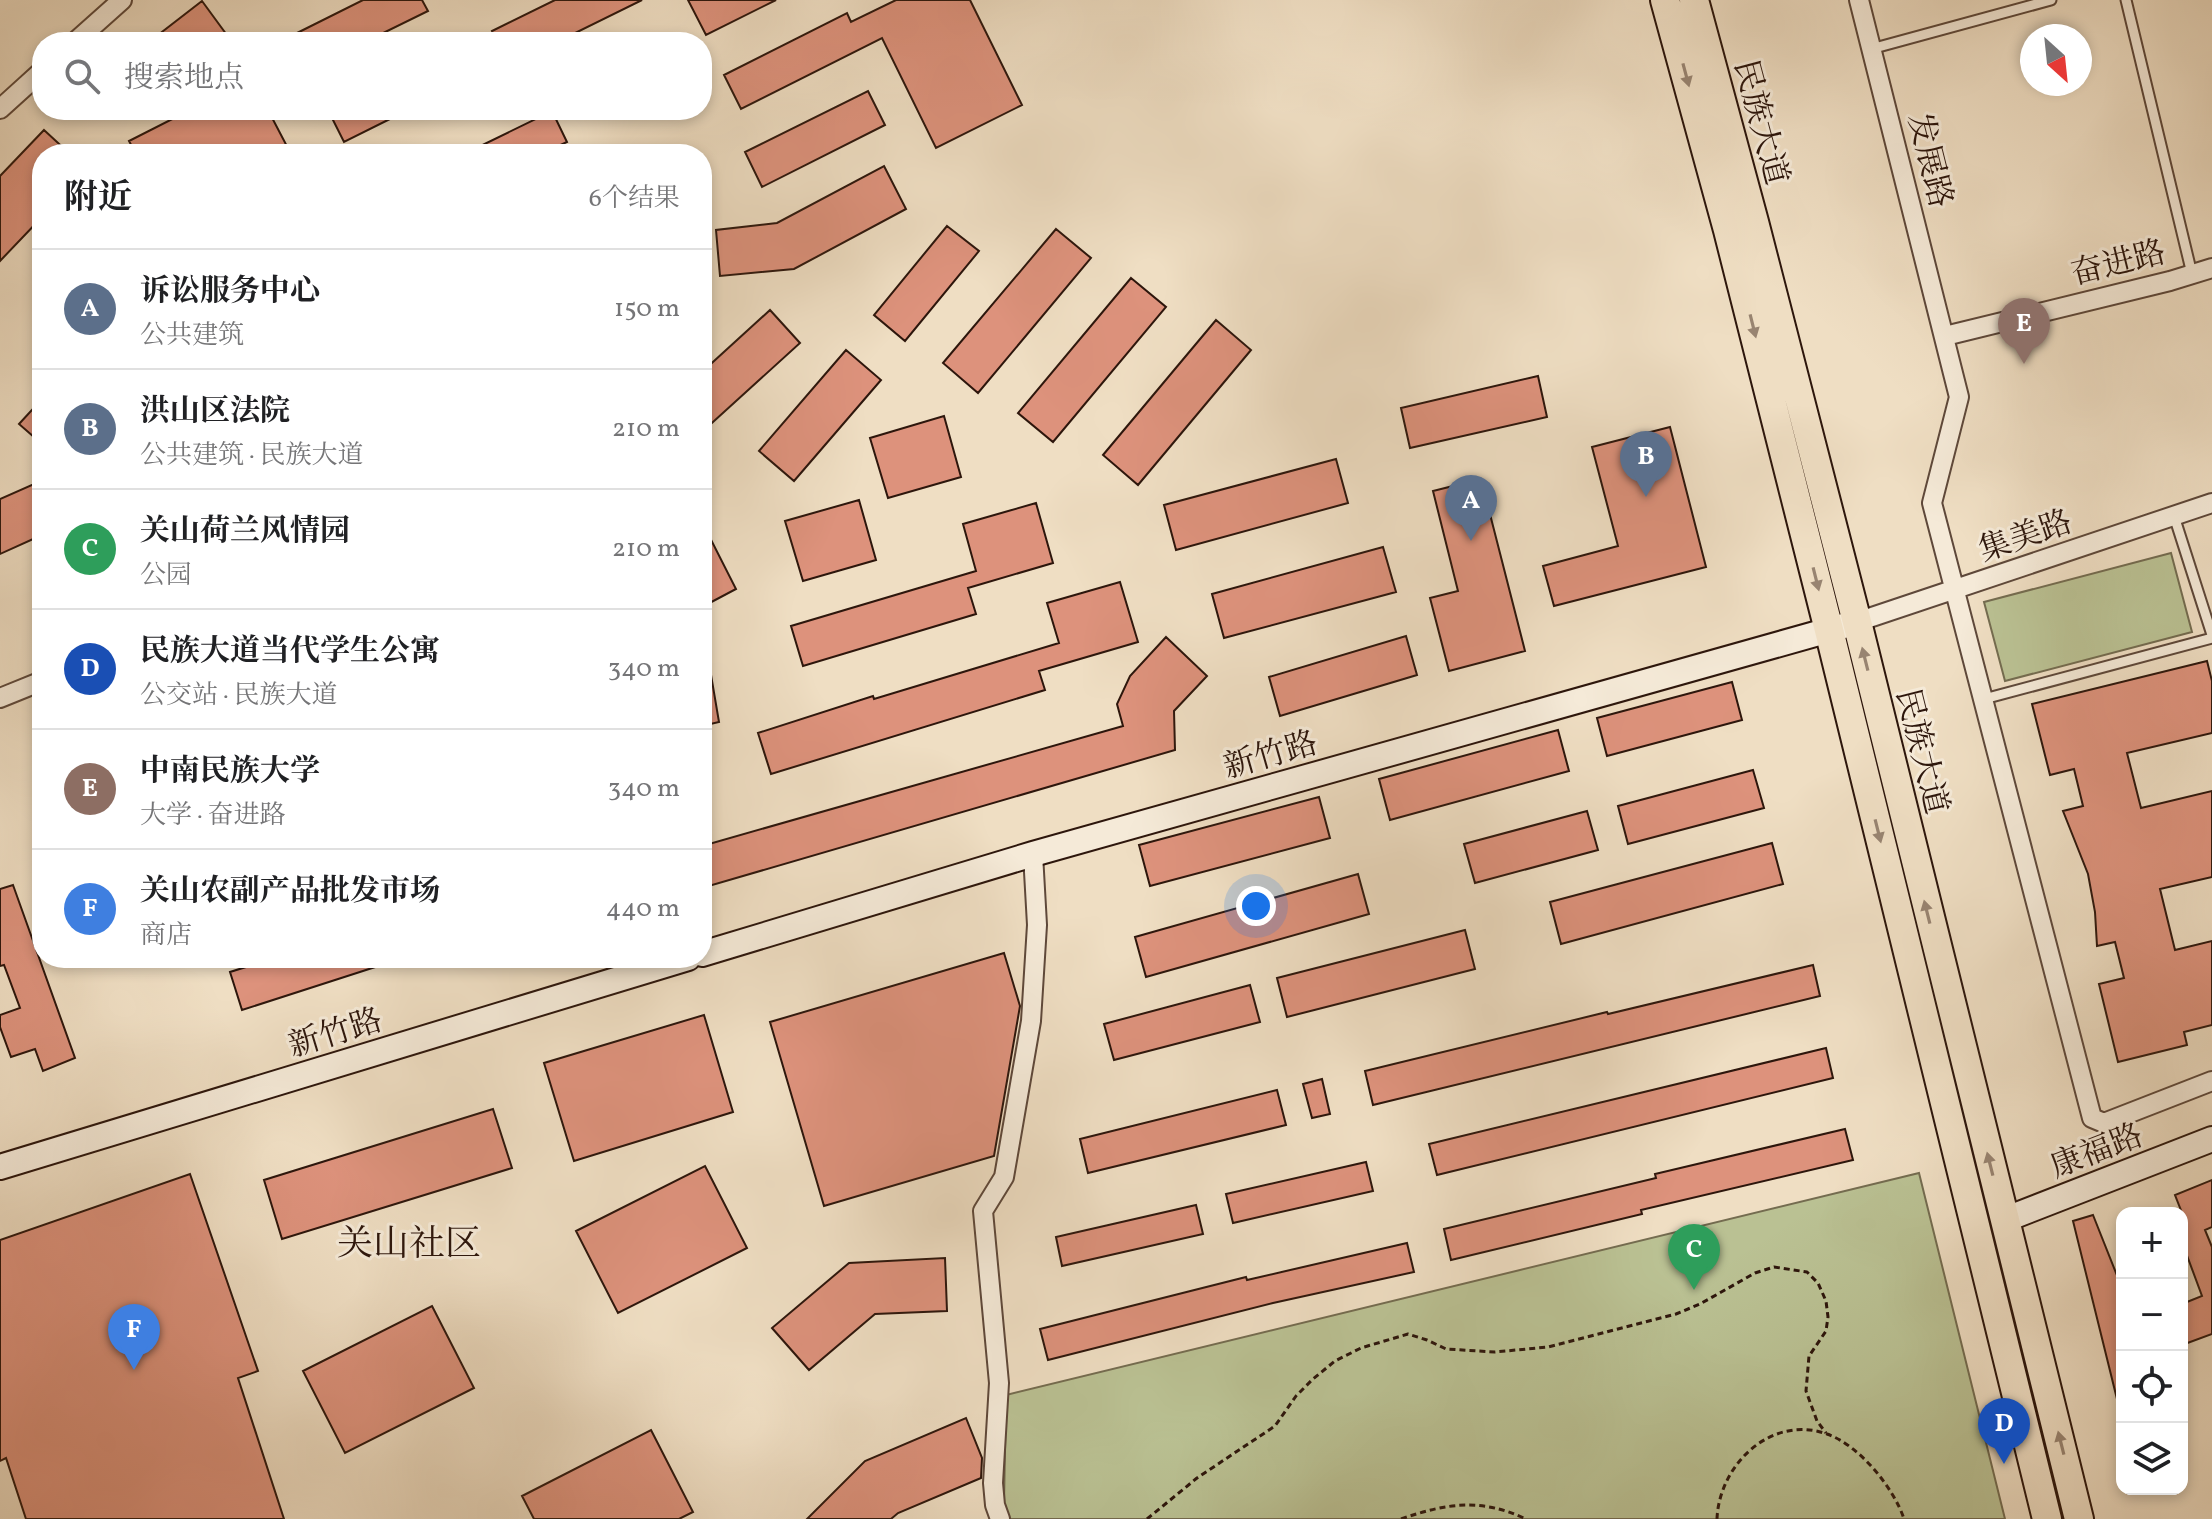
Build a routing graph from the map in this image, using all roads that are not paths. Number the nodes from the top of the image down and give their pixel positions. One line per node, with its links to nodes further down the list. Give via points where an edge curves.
1 (122, 0): 7 (street)
2 (1665, 0): 18 (main road, 民族大道, one-way to 18)
3 (1694, 0): 17 (main road, 民族大道)
4 (1859, 0): 8 (street, 发展路)
5 (2051, 0): 8 (lane)
6 (2126, 0): 12 (lane)
7 (86, 32)
8 (1871, 49): 13 (street, 发展路)
9 (32, 80): 10 (street)
10 (0, 109)
11 (2212, 268): 12 (street, 奋进路)
12 (2192, 274): 13 (street, 奋进路)
13 (1945, 336): 16 (street, 发展路, via 1959,397 1932,503)
14 (2212, 503): 15 (street, 集美路)
15 (2174, 516): 16 (street, 集美路); 19 (lane)
16 (1956, 590): 17 (street, 集美路); 22 (street, 发展路)
17 (1857, 622): 18 (main road, 新竹路); 29 (main road, 民族大道, one-way to 17)
18 (1829, 630): 23 (main road, 新竹路); 31 (main road, 民族大道, one-way to 31)
19 (2212, 636): 22 (lane)
20 (32, 685): 21 (street)
21 (0, 698)
22 (1984, 699): 26 (street, 发展路, via 2092,1118 2104,1123)
23 (1033, 854): 24 (main road, 新竹路); 30 (street, via 1037,925 1031,1021 1004,1177 983,1211 999,1383 993,1483)
24 (712, 951)
25 (655, 968): 28 (main road, 新竹路)
26 (2212, 1081)
27 (2212, 1139): 29 (main road, 康福路)
28 (0, 1167)
29 (2004, 1220): 32 (main road, 民族大道, one-way to 29)
30 (1000, 1519)
31 (2047, 1519)
32 (2079, 1519)

